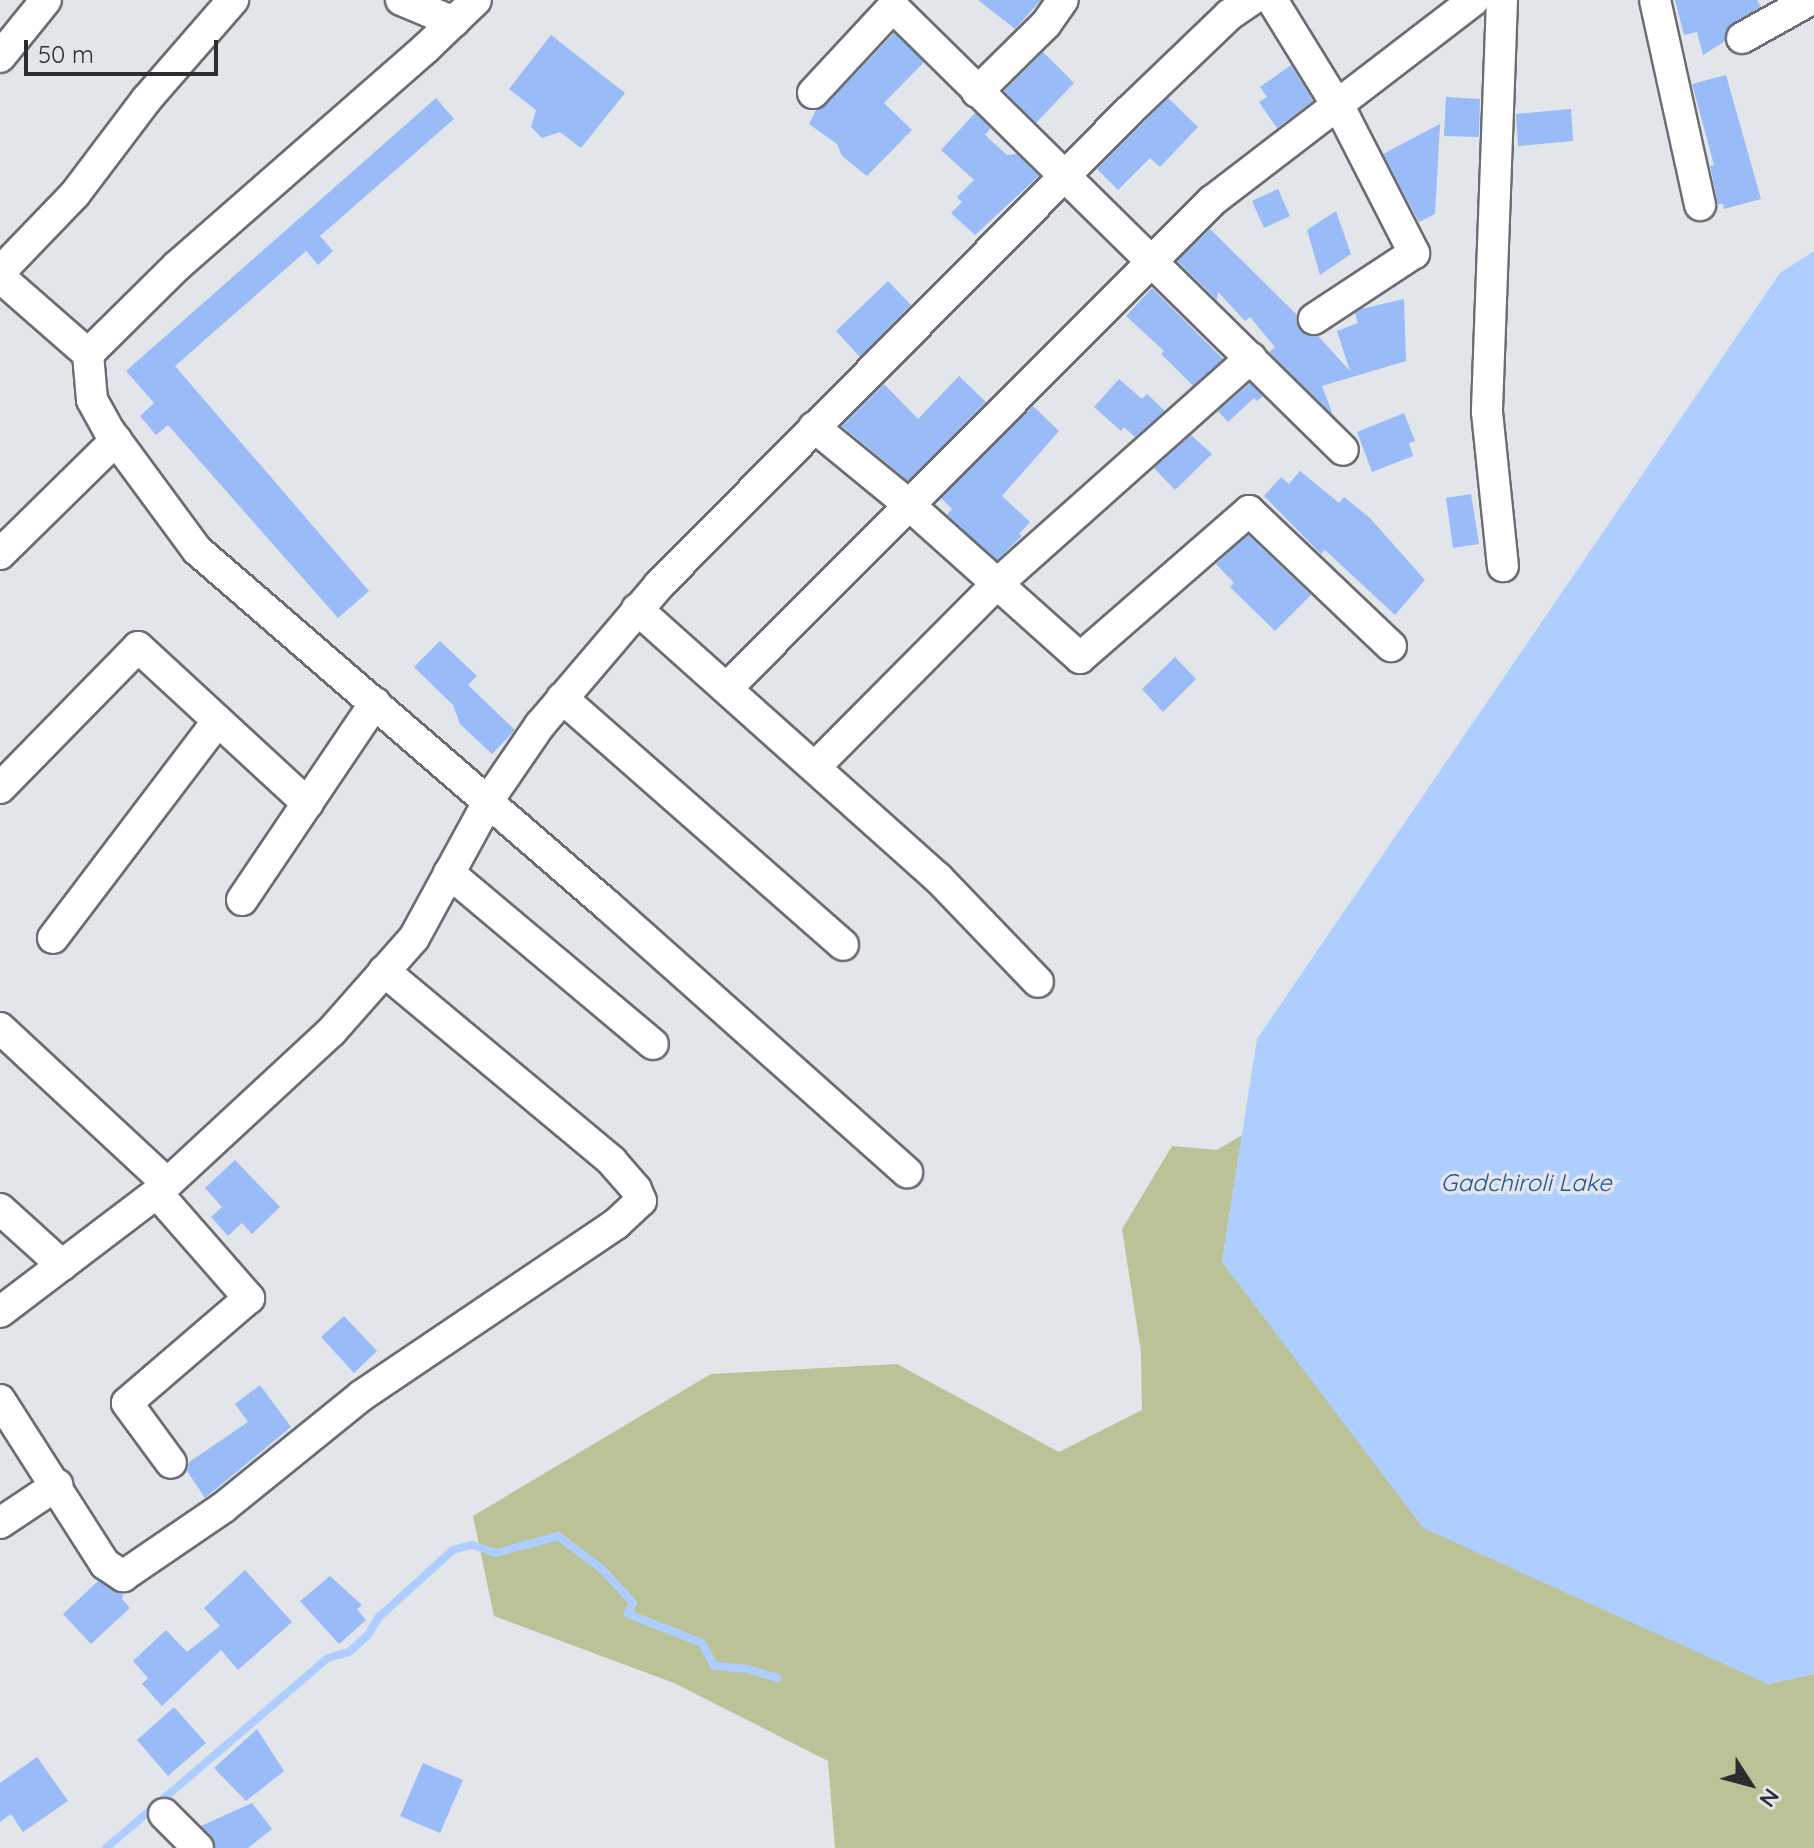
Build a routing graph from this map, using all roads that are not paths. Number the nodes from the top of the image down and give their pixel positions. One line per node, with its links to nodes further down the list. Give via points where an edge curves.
1 (46, 0): 14 (street)
2 (233, 0): 21 (street, via 146,100 75,194)
3 (401, 0): 12 (street)
4 (476, 0): 12 (street)
5 (1063, 0): 15 (street)
6 (1251, 0): 18 (street, via 1229,15)
7 (1272, 0): 17 (street)
8 (1474, 0): 17 (street)
9 (1502, 0): 30 (street, via 1487,412)
10 (1655, 0): 19 (street)
11 (1810, 0): 13 (street)
12 (454, 22): 23 (street, via 177,266)
13 (1742, 38)
14 (0, 57)
15 (977, 92): 16 (street, via 893,7); 18 (street)
16 (813, 93)
17 (1337, 105): 20 (street, via 1212,201); 22 (street, via 1414,253)
18 (1066, 175): 20 (street); 25 (street)
19 (1700, 205)
20 (1149, 262): 24 (street); 28 (street)
21 (0, 274): 23 (street)
22 (1314, 319)
23 (88, 354): 26 (street, via 92,400)
24 (1251, 358): 27 (street); 31 (street)
25 (814, 427): 28 (street); 32 (street)
26 (116, 440): 29 (street); 36 (street, via 197,550)
27 (1343, 450)
28 (908, 504): 31 (street); 34 (street)
29 (0, 554)
30 (1503, 566)
31 (997, 584): 33 (street, via 1080,658 1249,511); 38 (street)
32 (637, 609): 34 (street); 35 (street)
33 (1391, 646)
34 (728, 687): 38 (street)
35 (562, 698): 40 (street); 45 (street)
36 (375, 703): 40 (street); 41 (street)
37 (217, 722): 39 (street, via 138,647); 41 (street); 44 (street)
38 (815, 767): 47 (street, via 938,878)
39 (0, 788)
40 (488, 802): 42 (street); 50 (street)
41 (308, 804): 43 (street)
42 (449, 873): 46 (street, via 414,938); 49 (street)
43 (242, 900)
44 (53, 938)
45 (843, 945)
46 (384, 971): 51 (street, via 331,1032); 57 (street, via 612,1161 641,1201 616,1224 361,1396 259,1481 123,1576 105,1564)
47 (1038, 982)
48 (0, 1028): 51 (street)
49 (653, 1044)
50 (907, 1172)
51 (162, 1188): 53 (street); 56 (street, via 249,1298 127,1403)
52 (0, 1209): 53 (street)
53 (62, 1265): 54 (street)
54 (0, 1312)
55 (0, 1400): 57 (street)
56 (171, 1463)
57 (57, 1485): 58 (street)
58 (0, 1523)
59 (164, 1814): 60 (street)
60 (198, 1848)

